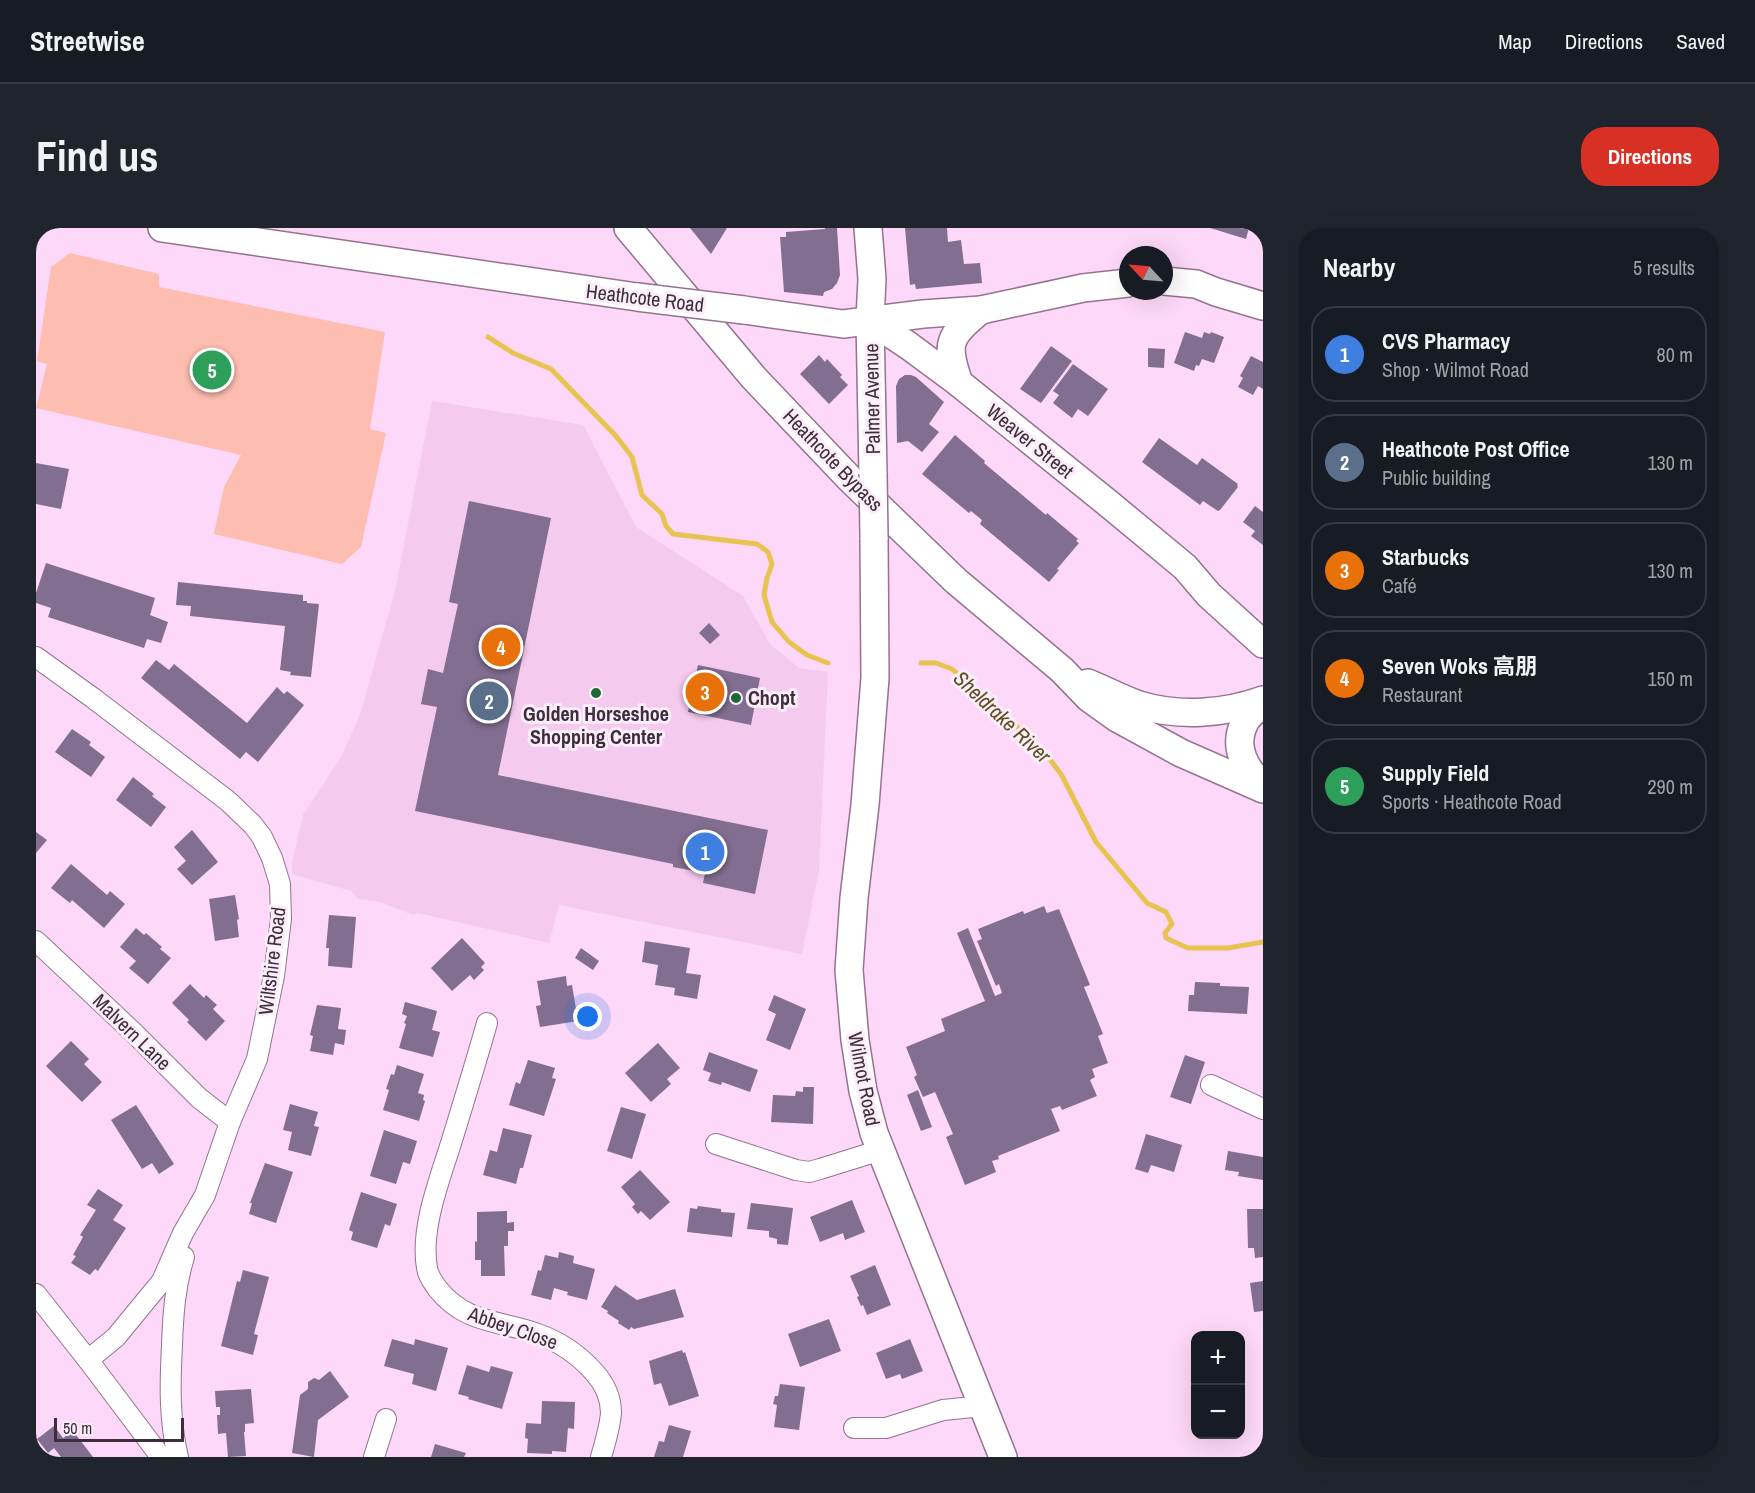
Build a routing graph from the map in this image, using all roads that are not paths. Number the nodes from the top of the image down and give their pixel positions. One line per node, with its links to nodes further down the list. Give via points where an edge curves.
1 (162, 228): 8 (street, Heathcote Road, bridge, via 843,324)
2 (628, 228): 14 (street, Heathcote Bypass, via 754,378 849,478 956,581)
3 (868, 228): 8 (street, Palmer Avenue)
4 (1173, 282): 6 (street, via 1196,284)
5 (1119, 284): 7 (street, Heathcote Road)
6 (1263, 306)
7 (981, 310): 8 (street, Heathcote Road); 9 (street, via 959,328 950,348)
8 (870, 320): 9 (street, Weaver Street); 15 (street, Palmer Avenue, bridge)
9 (959, 383): 10 (street, Weaver Street)
10 (1185, 567): 11 (street, Weaver Street, via 1218,584); 12 (street, Weaver Street, via 1209,596)
11 (1263, 621)
12 (1263, 644)
13 (36, 657): 23 (street, Wiltshire Road, via 228,801 253,825 272,858 280,884 274,976 257,1059)
14 (1062, 670): 16 (street, Heathcote Bypass, via 1151,708 1216,712); 18 (street, Heathcote Bypass, via 1089,698 1117,718 1180,753)
15 (875, 678): 25 (street, Wilmot Road, via 849,970 863,1091)
16 (1263, 701): 17 (street, via 1244,723 1240,735 1244,761)
17 (1263, 784)
18 (1263, 789)
19 (36, 941): 23 (street, Malvern Lane, via 199,1098)
20 (487, 1023): 35 (street, Abbey Close, via 427,1227 427,1271 454,1306 472,1316 538,1334 563,1345 587,1364 601,1379 611,1413)
21 (1211, 1085): 22 (street)
22 (1263, 1109)
23 (230, 1122): 26 (street, Wiltshire Road, via 205,1195)
24 (716, 1144): 25 (street, via 809,1172)
25 (881, 1150): 29 (street, Wilmot Road)
26 (192, 1220): 28 (street, Wiltshire Road, via 162,1281 116,1337); 33 (street, Wiltshire Road, via 177,1279 174,1310 170,1383)
27 (36, 1294): 28 (street)
28 (88, 1360): 32 (street)
29 (983, 1406): 31 (street, via 943,1410 886,1428); 36 (street, Wilmot Road)
30 (386, 1419): 34 (street)
31 (854, 1428)
32 (161, 1457)
33 (178, 1457)
34 (374, 1457)
35 (601, 1457)
36 (1003, 1457)

